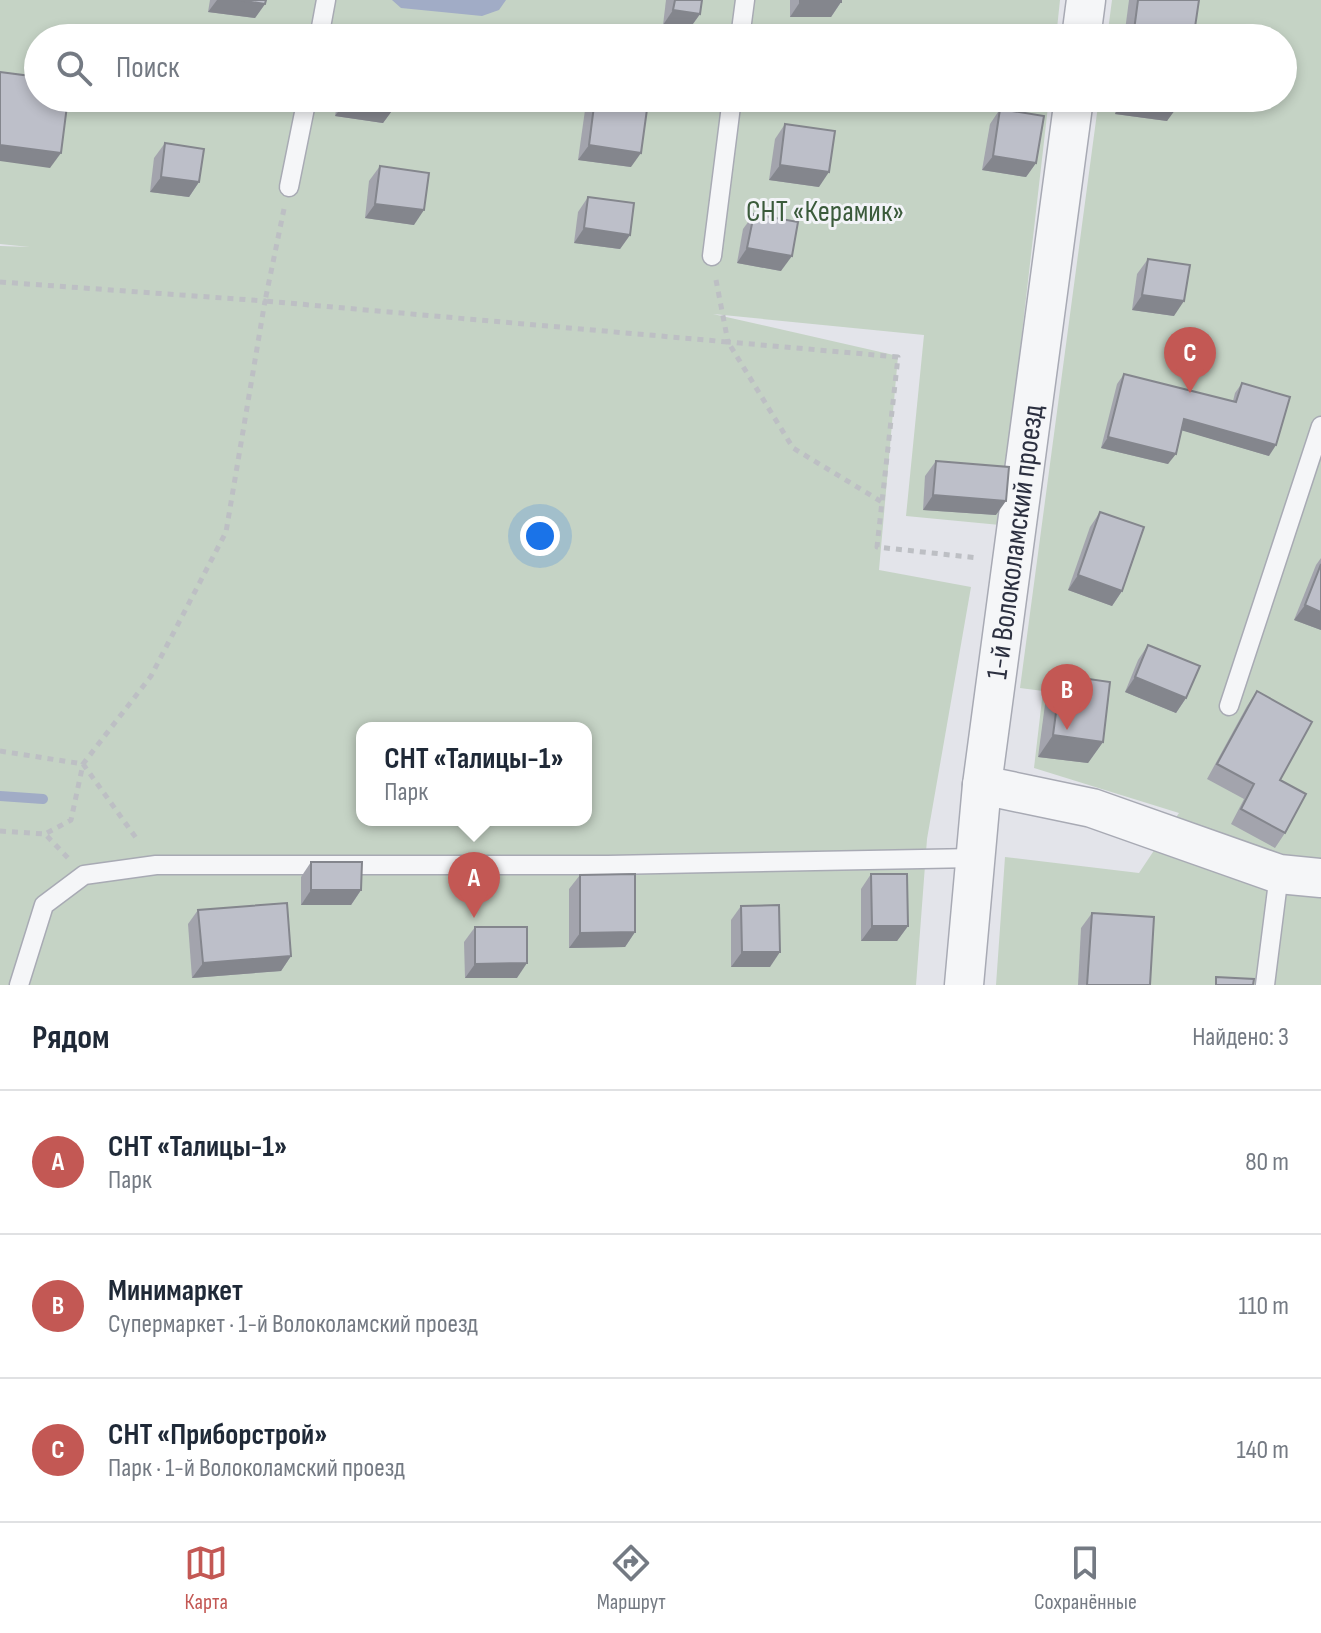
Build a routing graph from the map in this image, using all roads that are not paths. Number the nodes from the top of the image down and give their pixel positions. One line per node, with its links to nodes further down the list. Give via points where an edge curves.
1 (326, 0): 4 (lane)
2 (745, 0): 5 (lane)
3 (1086, 0): 6 (street)
4 (322, 24)
5 (742, 24)
6 (1083, 24)
7 (304, 112): 10 (lane)
8 (730, 112): 11 (lane)
9 (1072, 112): 16 (street, 1-й Волоколамский проезд)
10 (289, 187)
11 (712, 256)
12 (1321, 426): 13 (lane)
13 (1304, 484): 14 (lane); 15 (lane)
14 (1321, 494)
15 (1229, 706)
16 (982, 785): 17 (street, 1-й Волоколамский проезд); 18 (street, via 1092,808)
17 (975, 858): 20 (lane, via 156,865 84,875 44,905); 21 (street, 1-й Волоколамский проезд)
18 (1279, 874): 19 (street); 22 (lane)
19 (1321, 878)
20 (19, 985)
21 (964, 985)
22 (1265, 985)

